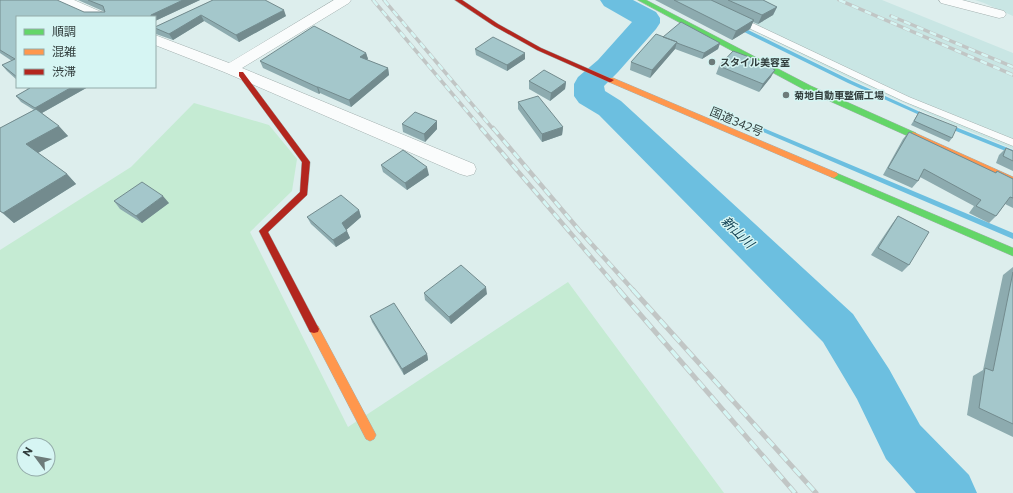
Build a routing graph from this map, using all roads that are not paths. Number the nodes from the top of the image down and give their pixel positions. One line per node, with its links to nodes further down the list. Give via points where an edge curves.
1 (62, 0): 8 (street)
2 (344, 0): 12 (street)
3 (458, 0): 16 (main road, 国道342号, via 517,37 566,60)
4 (641, 0): 15 (main road, via 808,88)
5 (946, 0): 7 (street)
6 (966, 0): 7 (street)
7 (999, 14): 10 (street)
8 (99, 16)
9 (731, 16): 13 (lane, via 906,99)
10 (1013, 21)
11 (157, 32): 12 (street)
12 (236, 71): 14 (street); 17 (main road, via 306,162 304,193 263,231)
13 (1013, 143)
14 (467, 169)
15 (1013, 180)
16 (1013, 252)
17 (370, 435)

